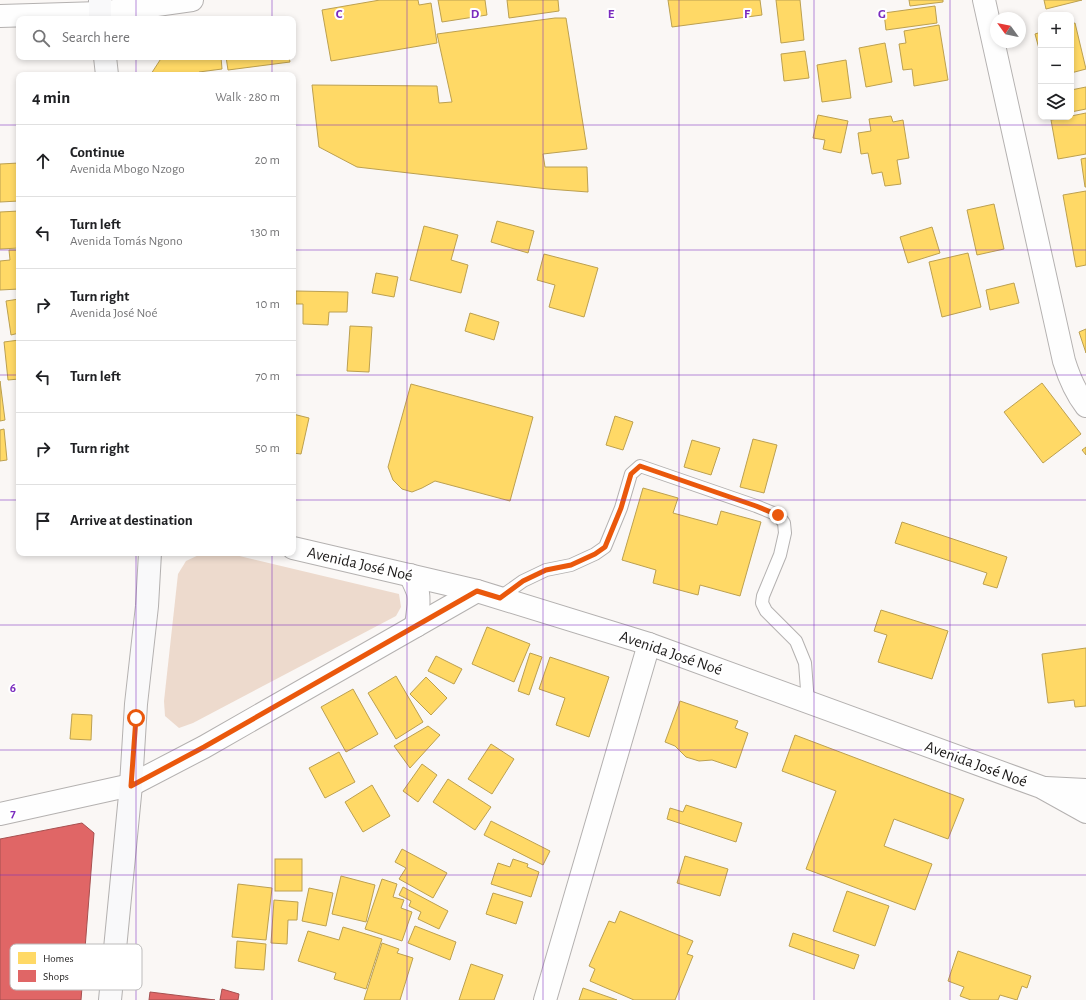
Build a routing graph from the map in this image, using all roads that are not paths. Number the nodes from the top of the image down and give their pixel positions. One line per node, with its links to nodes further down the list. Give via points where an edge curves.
1 (192, 0): 3 (street)
2 (984, 0): 7 (street, via 1064,361 1071,382)
3 (100, 11): 4 (street)
4 (0, 16)
5 (105, 60): 6 (main road)
6 (107, 72)
7 (1086, 406)
8 (296, 549): 10 (street, Avenida José Noé)
9 (150, 556): 16 (main road)
10 (410, 575): 11 (street, Avenida José Noé); 13 (street, via 419,601)
11 (477, 591): 12 (street, Avenida José Noé); 13 (street)
12 (500, 598): 14 (street, Avenida José Noé); 15 (lane, via 523,581 546,570 571,565 605,547 631,474 640,466 756,506 778,515 784,523 785,533 780,555 762,603 766,611 796,642 805,663)
13 (416, 626): 16 (street)
14 (649, 644): 15 (street, Avenida José Noé); 24 (street)
15 (808, 702): 17 (street, Avenida José Noé)
16 (131, 786): 20 (street); 21 (main road)
17 (1041, 788): 18 (street, Avenida José Noé); 19 (street, Avenida José Noé)
18 (1086, 790)
19 (1086, 812)
20 (0, 814)
21 (115, 944)
22 (111, 990): 23 (main road)
23 (110, 1000)
24 (545, 1000)

